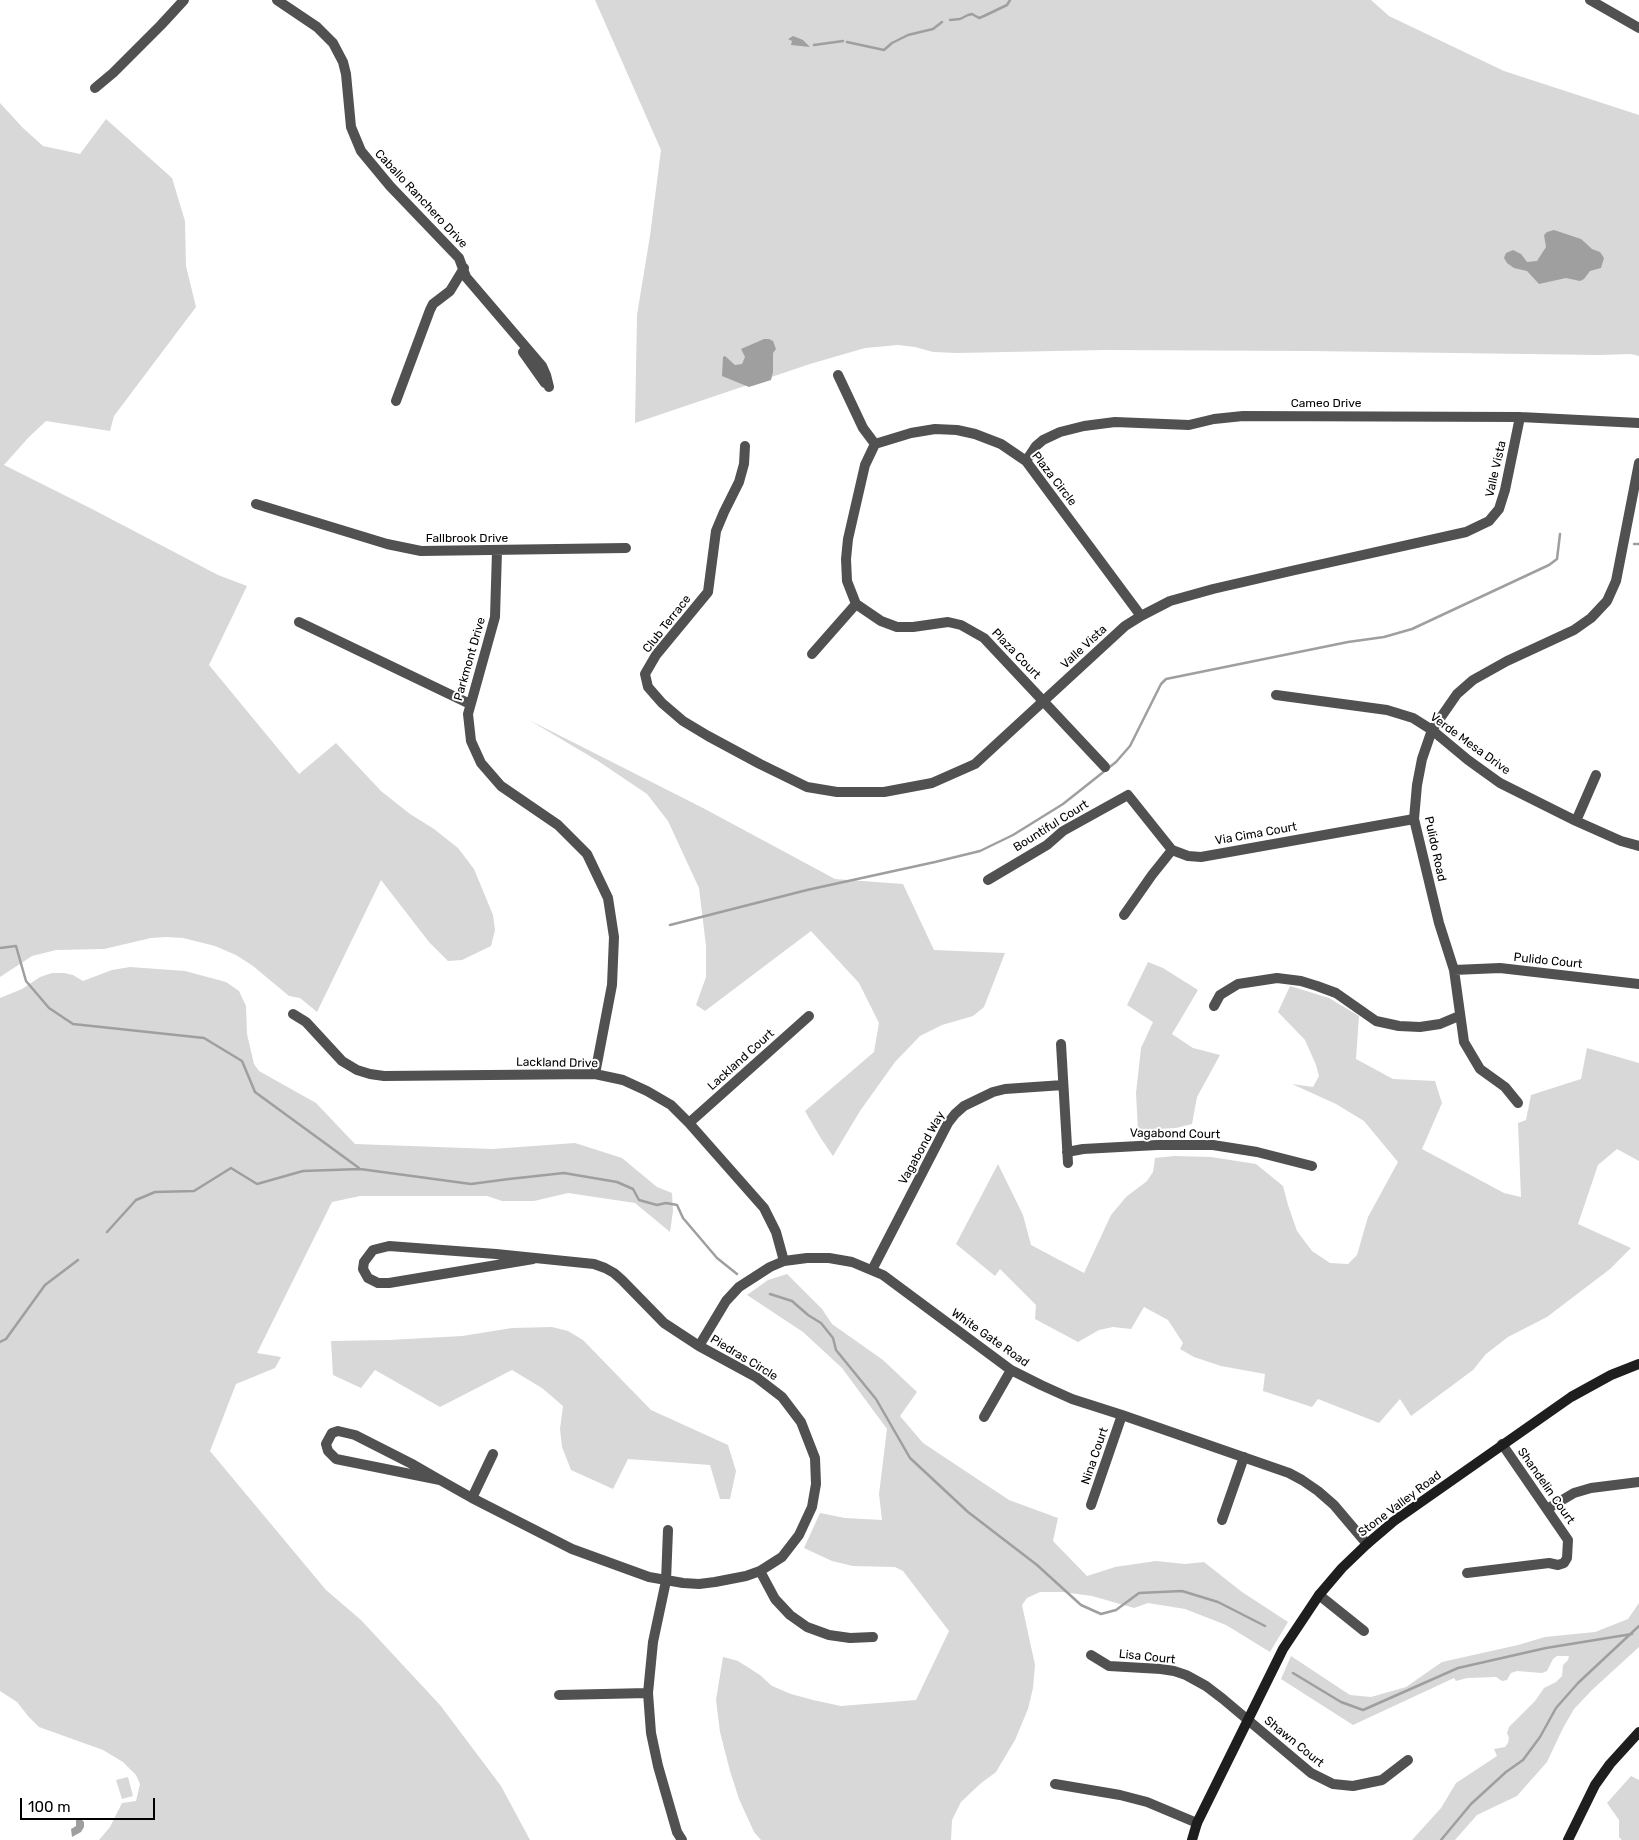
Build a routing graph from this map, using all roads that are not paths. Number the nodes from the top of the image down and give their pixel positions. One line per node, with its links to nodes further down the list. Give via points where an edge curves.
1 (184, 0): 5 (street)
2 (277, 0): 6 (street, Caballo Ranchero Drive, via 333,43 343,62 352,127 361,151 459,258)
3 (1590, 0): 4 (street)
4 (1639, 28)
5 (95, 88)
6 (465, 272): 8 (street, Caballo Ranchero Drive, via 542,366); 9 (street, via 450,291 433,304)
7 (838, 375): 12 (street, via 863,428)
8 (549, 388)
9 (396, 401)
10 (1520, 417): 11 (street, Cameo Drive); 14 (street, Cameo Drive, via 1243,416 1189,425 1115,422 1060,432 1043,440); 20 (street, Valle Vista, via 1506,490 1499,509 1489,521 1474,529 1212,589 1170,601)
11 (1639, 423)
12 (876, 444): 14 (street, Plaza Circle, via 911,433 957,430 1001,444); 19 (street, via 858,488 848,539 847,581)
13 (745, 446): 23 (street, Club Terrace, via 739,482 716,531 708,592)
14 (1026, 461): 20 (street, Plaza Circle)
15 (1639, 463): 27 (street, Pulido Road, via 1616,581 1607,600 1574,630 1507,660 1473,680 1457,694)
16 (256, 504): 18 (street, Fallbrook Drive, via 420,552)
17 (626, 548): 18 (street, Fallbrook Drive)
18 (497, 551): 26 (street, Parkmont Drive, via 495,617)
19 (856, 604): 22 (street); 25 (street, Plaza Court, via 881,621 897,626 948,622 972,629)
20 (1141, 616): 25 (street, Valle Vista)
21 (299, 622): 26 (street)
22 (812, 654)
23 (645, 674): 25 (street, Valle Vista, via 648,687 683,721 807,787 838,792 884,792 932,783 975,764)
24 (1276, 695): 27 (street, Verde Mesa Drive, via 1387,710 1413,718)
25 (1044, 700): 28 (street)
26 (470, 704): 43 (street, Parkmont Drive, via 471,741 481,763 501,786 558,825 587,854 608,898 614,937 612,986)
27 (1432, 730): 30 (street, Pulido Road, via 1422,759); 31 (street, Verde Mesa Drive, via 1500,783)
28 (1105, 767)
29 (1596, 775): 31 (street)
30 (1414, 819): 33 (street, Via Cima Court, via 1201,857); 36 (street, Pulido Road)
31 (1576, 821): 32 (street, Verde Mesa Drive)
32 (1639, 846)
33 (1172, 850): 34 (street, Bountiful Court, via 1128,795 1063,831 1047,846); 35 (street)
34 (988, 880)
35 (1124, 915)
36 (1454, 970): 37 (street, Pulido Court, via 1500,968); 41 (street, Pulido Road)
37 (1639, 984)
38 (1214, 1006): 41 (street, via 1220,995 1238,984 1277,978 1317,986 1336,994 1376,1021 1398,1026 1440,1024)
39 (293, 1014): 43 (street, Lackland Drive, via 306,1022 342,1061 370,1074)
40 (809, 1016): 46 (street, Lackland Court)
41 (1459, 1016): 45 (street, Pulido Road, via 1464,1042 1480,1069 1505,1087)
42 (1061, 1044): 44 (street)
43 (595, 1074): 46 (street, Lackland Drive, via 623,1080 647,1091 671,1105)
44 (1063, 1085): 47 (street); 52 (street, Vagabond Way, via 992,1092 955,1114)
45 (1518, 1103)
46 (690, 1123): 51 (street, Lackland Drive, via 764,1208 776,1232)
47 (1067, 1152): 48 (street); 49 (street, Vagabond Court, via 1157,1144 1214,1145)
48 (1068, 1163)
49 (1312, 1166)
50 (533, 1259): 50 (street, Piedras Circle, via 388,1246 374,1250 364,1262 363,1269 368,1278 378,1283 389,1283); 53 (street, Piedras Circle, via 594,1264 605,1268 622,1280 664,1323)
51 (784, 1261): 52 (street, White Gate Road, via 829,1258); 53 (street, White Gate Road, via 739,1288 726,1302)
52 (872, 1270): 55 (street, White Gate Road)
53 (699, 1346): 69 (street, Piedras Circle, via 756,1377 782,1397 801,1422 815,1458 816,1484 812,1507 799,1535 782,1557)
54 (1639, 1364): 58 (street, Stone Valley Road, via 1590,1385)
55 (1011, 1370): 56 (street, White Gate Road, via 1072,1399); 57 (street)
56 (1122, 1415): 60 (street, White Gate Road); 64 (street, Nina Court)
57 (984, 1417)
58 (1502, 1444): 65 (street, Shandelin Court); 68 (street, Stone Valley Road)
59 (493, 1454): 63 (street)
60 (1244, 1457): 66 (street); 68 (street, White Gate Road, via 1289,1473 1318,1491)
61 (440, 1480): 61 (street, Piedras Circle, via 343,1431 332,1433 326,1444 336,1459); 63 (street, Piedras Circle)
62 (1639, 1482): 65 (street, via 1591,1488 1574,1493)
63 (472, 1498): 71 (street, Piedras Circle, via 572,1549)
64 (1091, 1505)
65 (1547, 1509): 70 (street, Shandelin Court, via 1568,1540 1564,1563)
66 (1222, 1520)
67 (668, 1530): 71 (street)
68 (1367, 1544): 72 (street, Stone Valley Road)
69 (760, 1571): 71 (street, Piedras Circle, via 731,1580 699,1584); 74 (street, via 775,1599 807,1627 829,1635)
70 (1467, 1573)
71 (666, 1580): 76 (street, via 652,1642)
72 (1320, 1596): 73 (street); 78 (street, Stone Valley Road, via 1284,1648)
73 (1364, 1631)
74 (873, 1638)
75 (1092, 1655): 78 (street, Lisa Court, via 1109,1666 1161,1669 1186,1675 1206,1686)
76 (648, 1693): 77 (street); 83 (street, via 658,1766)
77 (560, 1695)
78 (1248, 1720): 80 (street, Shawn Court, via 1311,1773 1333,1784 1353,1786 1382,1780); 82 (street, Stone Valley Road)
79 (1639, 1732): 85 (street, via 1595,1785)
80 (1408, 1760)
81 (1056, 1784): 82 (street, via 1120,1794)
82 (1197, 1823): 84 (street, Stone Valley Road)
83 (682, 1840)
84 (1192, 1840)
85 (1568, 1840)

